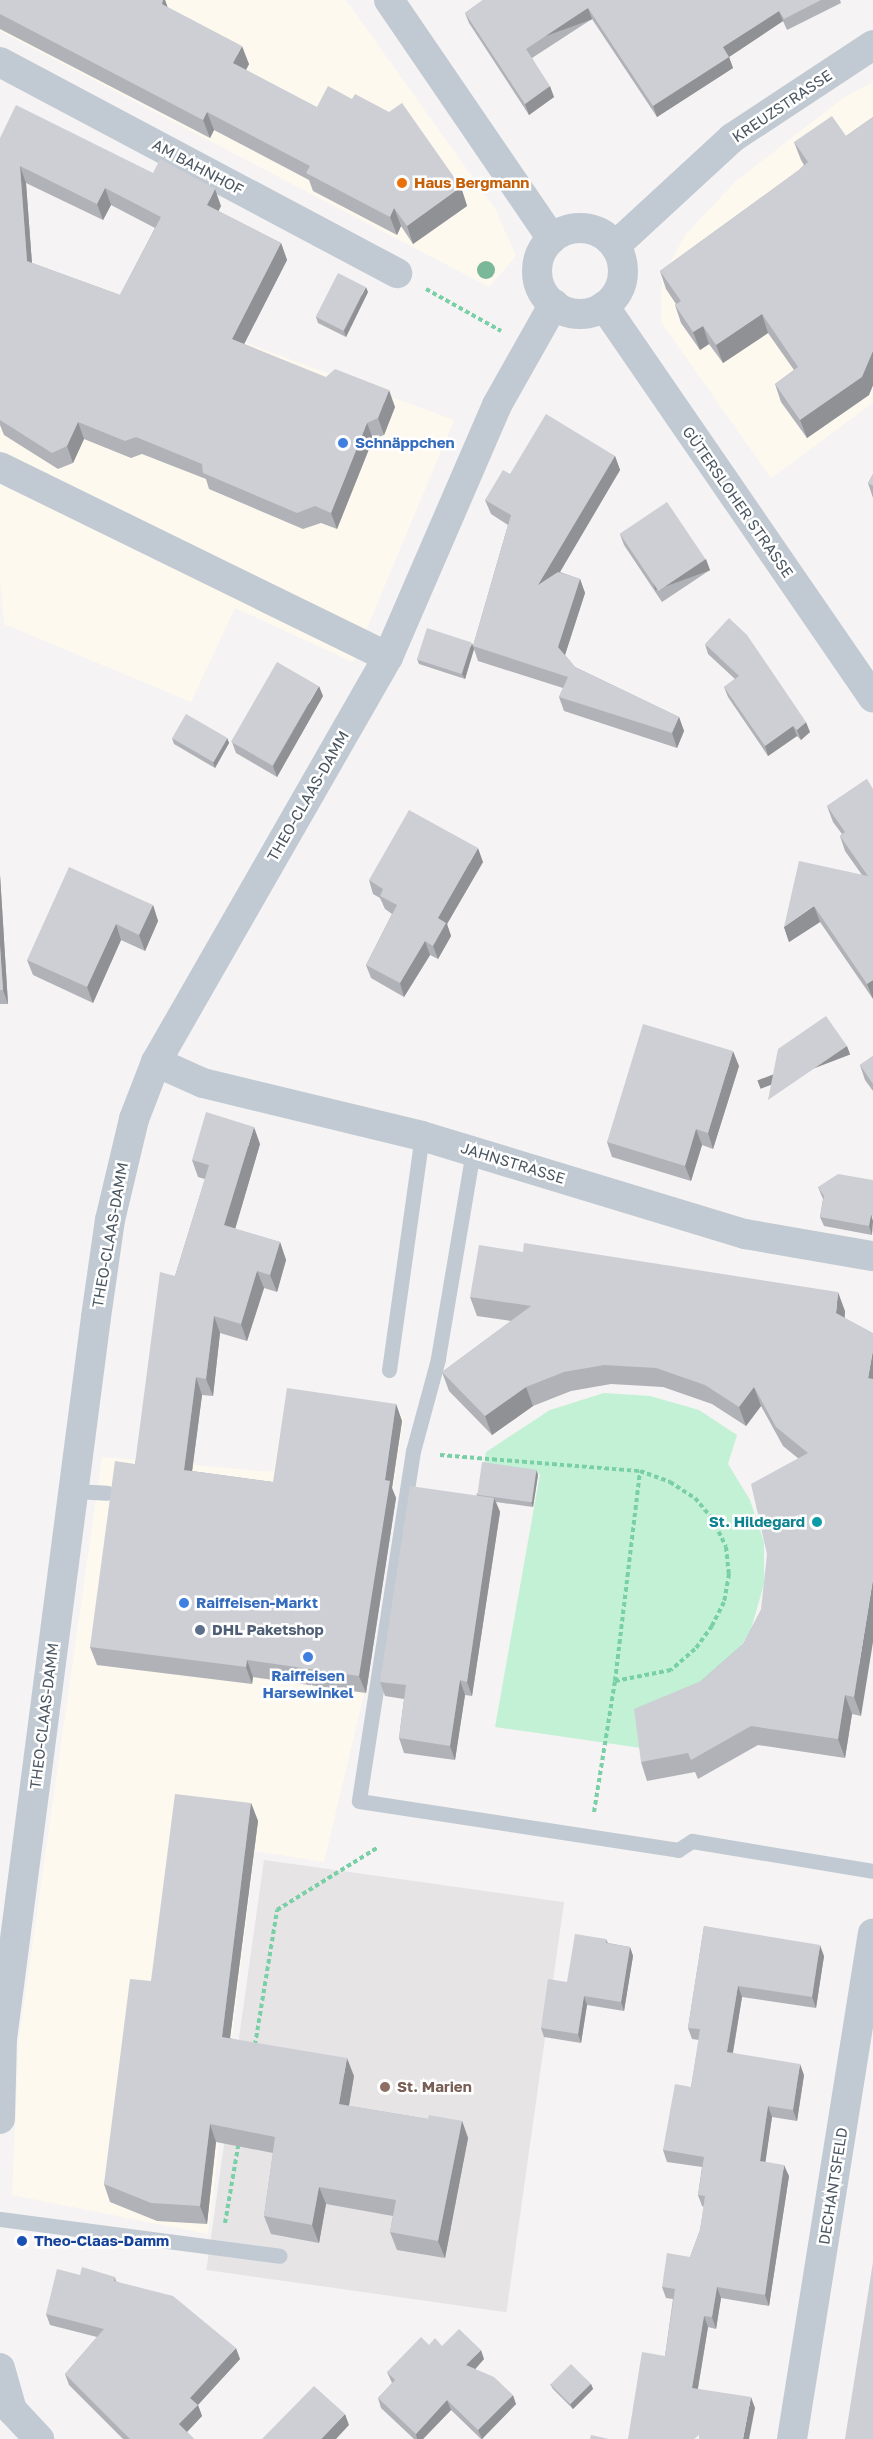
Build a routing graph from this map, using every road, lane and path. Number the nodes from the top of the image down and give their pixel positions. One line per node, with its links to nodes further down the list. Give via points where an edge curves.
1 (389, 0): 4 (street)
2 (873, 45): 5 (street, KREUZSTRASSE, via 732,138)
3 (0, 62): 6 (street, AM BAHNHOF)
4 (552, 238): 5 (street, via 564,231 584,229 604,235); 7 (street, via 541,254 537,272 545,296)
5 (615, 246): 8 (street, via 623,271 621,285)
6 (397, 273): 9 (path)
7 (554, 304): 8 (street, via 579,314); 9 (street, THEO-CLAAS-DAMM)
8 (604, 306): 12 (street, GÜTERSLOHER STRASSE)
9 (527, 347): 11 (street, THEO-CLAAS-DAMM, via 497,405)
10 (0, 467): 11 (street)
11 (388, 657): 13 (street, THEO-CLAAS-DAMM)
12 (869, 682)
13 (156, 1062): 14 (street, JAHNSTRASSE, via 203,1083); 20 (street, THEO-CLAAS-DAMM, via 134,1119 110,1220)
14 (422, 1136): 15 (street, JAHNSTRASSE); 17 (lane)
15 (473, 1151): 16 (street, JAHNSTRASSE, via 745,1234); 18 (lane, via 438,1359)
16 (873, 1256)
17 (389, 1370)
18 (413, 1451): 19 (path, via 475,1460); 23 (lane, via 359,1801)
19 (640, 1471): 22 (path); 22 (path, via 670,1482 695,1498 712,1518 726,1547 729,1574 724,1602 695,1649 671,1670)
20 (74, 1491): 21 (lane); 28 (street, THEO-CLAAS-DAMM, via 2,2039)
21 (108, 1493)
22 (615, 1681): 23 (path)
23 (590, 1836): 25 (lane, via 678,1850 692,1841)
24 (377, 1848): 27 (path, via 277,1910)
25 (873, 1871)
26 (873, 1933): 35 (street, DECHANTSFELD)
27 (254, 2050)
28 (0, 2119)
29 (240, 2132): 31 (path)
30 (0, 2219): 31 (lane)
31 (221, 2248): 32 (lane)
32 (280, 2256)
33 (0, 2368): 34 (street, via 12,2410)
34 (39, 2439)
35 (792, 2439)

